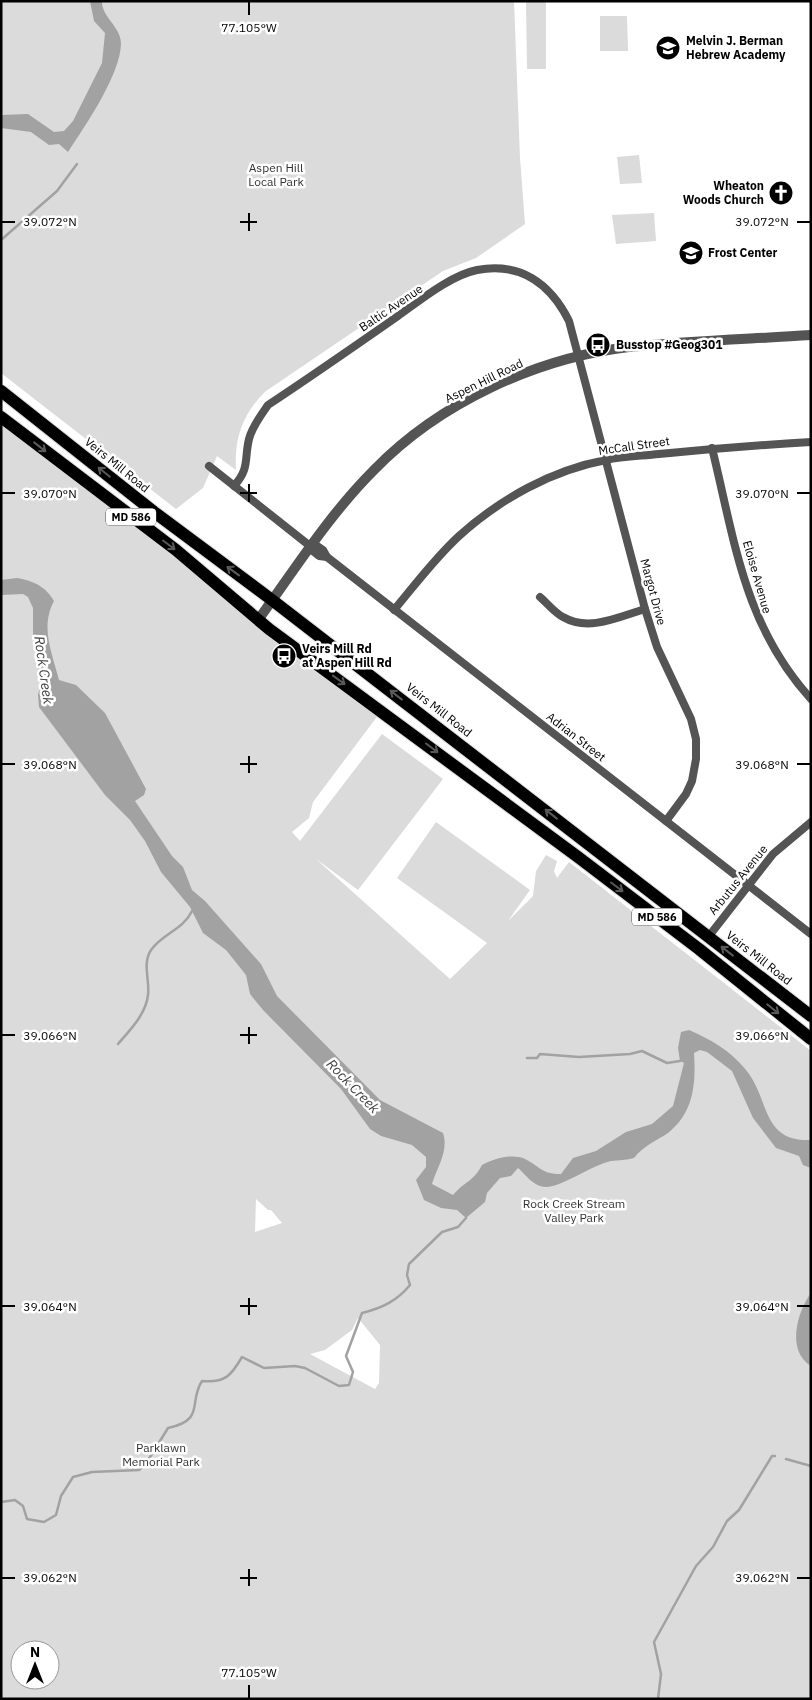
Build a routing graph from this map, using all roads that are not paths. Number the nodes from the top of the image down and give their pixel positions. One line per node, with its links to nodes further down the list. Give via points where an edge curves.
1 (811, 335): 2 (street, Aspen Hill Road, via 628,348)
2 (580, 357): 7 (street, Margot Drive); 9 (street, Baltic Avenue, via 569,321 550,290 534,279 506,269 476,270 417,303 268,405 249,438 244,475); 10 (street, Aspen Hill Road, via 510,380 464,402 433,422 374,470)
3 (1, 391): 12 (main road, Veirs Mill Road / MD 586, one-way to 3)
4 (1, 417): 15 (main road, MD 586, one-way to 15, via 176,550)
5 (811, 442): 6 (street, McCall Street)
6 (712, 448): 7 (street, McCall Street); 16 (street, Eloise Avenue, via 749,598 774,652)
7 (606, 460): 13 (street, Margot Drive); 14 (street, McCall Street, via 545,480 487,513 439,555)
8 (209, 466): 9 (street, Adrian Street)
9 (234, 486): 10 (street, Adrian Street)
10 (311, 545): 12 (street, Aspen Hill Road); 14 (street, Adrian Street, via 324,550 327,558)
11 (540, 597): 13 (street, via 562,617 581,625)
12 (272, 600): 15 (street, Aspen Hill Road); 21 (main road, Veirs Mill Road / MD 586, one-way to 12)
13 (645, 609): 17 (street, Margot Drive, via 657,648 691,719 696,740 692,781)
14 (394, 610): 17 (street, Adrian Street)
15 (258, 620): 23 (main road, MD 586, one-way to 23, via 578,857)
16 (811, 699)
17 (666, 821): 19 (street, Adrian Street)
18 (811, 822): 19 (street, Arbutus Avenue, via 773,854)
19 (748, 885): 20 (street, Adrian Street); 21 (street, Arbutus Avenue)
20 (811, 934)
21 (708, 936): 22 (main road, Veirs Mill Road / MD 586, one-way to 21)
22 (746, 965): 23 (main road); 24 (main road, Veirs Mill Road / MD 586)
23 (735, 978): 25 (main road, MD 586, one-way to 25)
24 (811, 1016)
25 (811, 1039)

